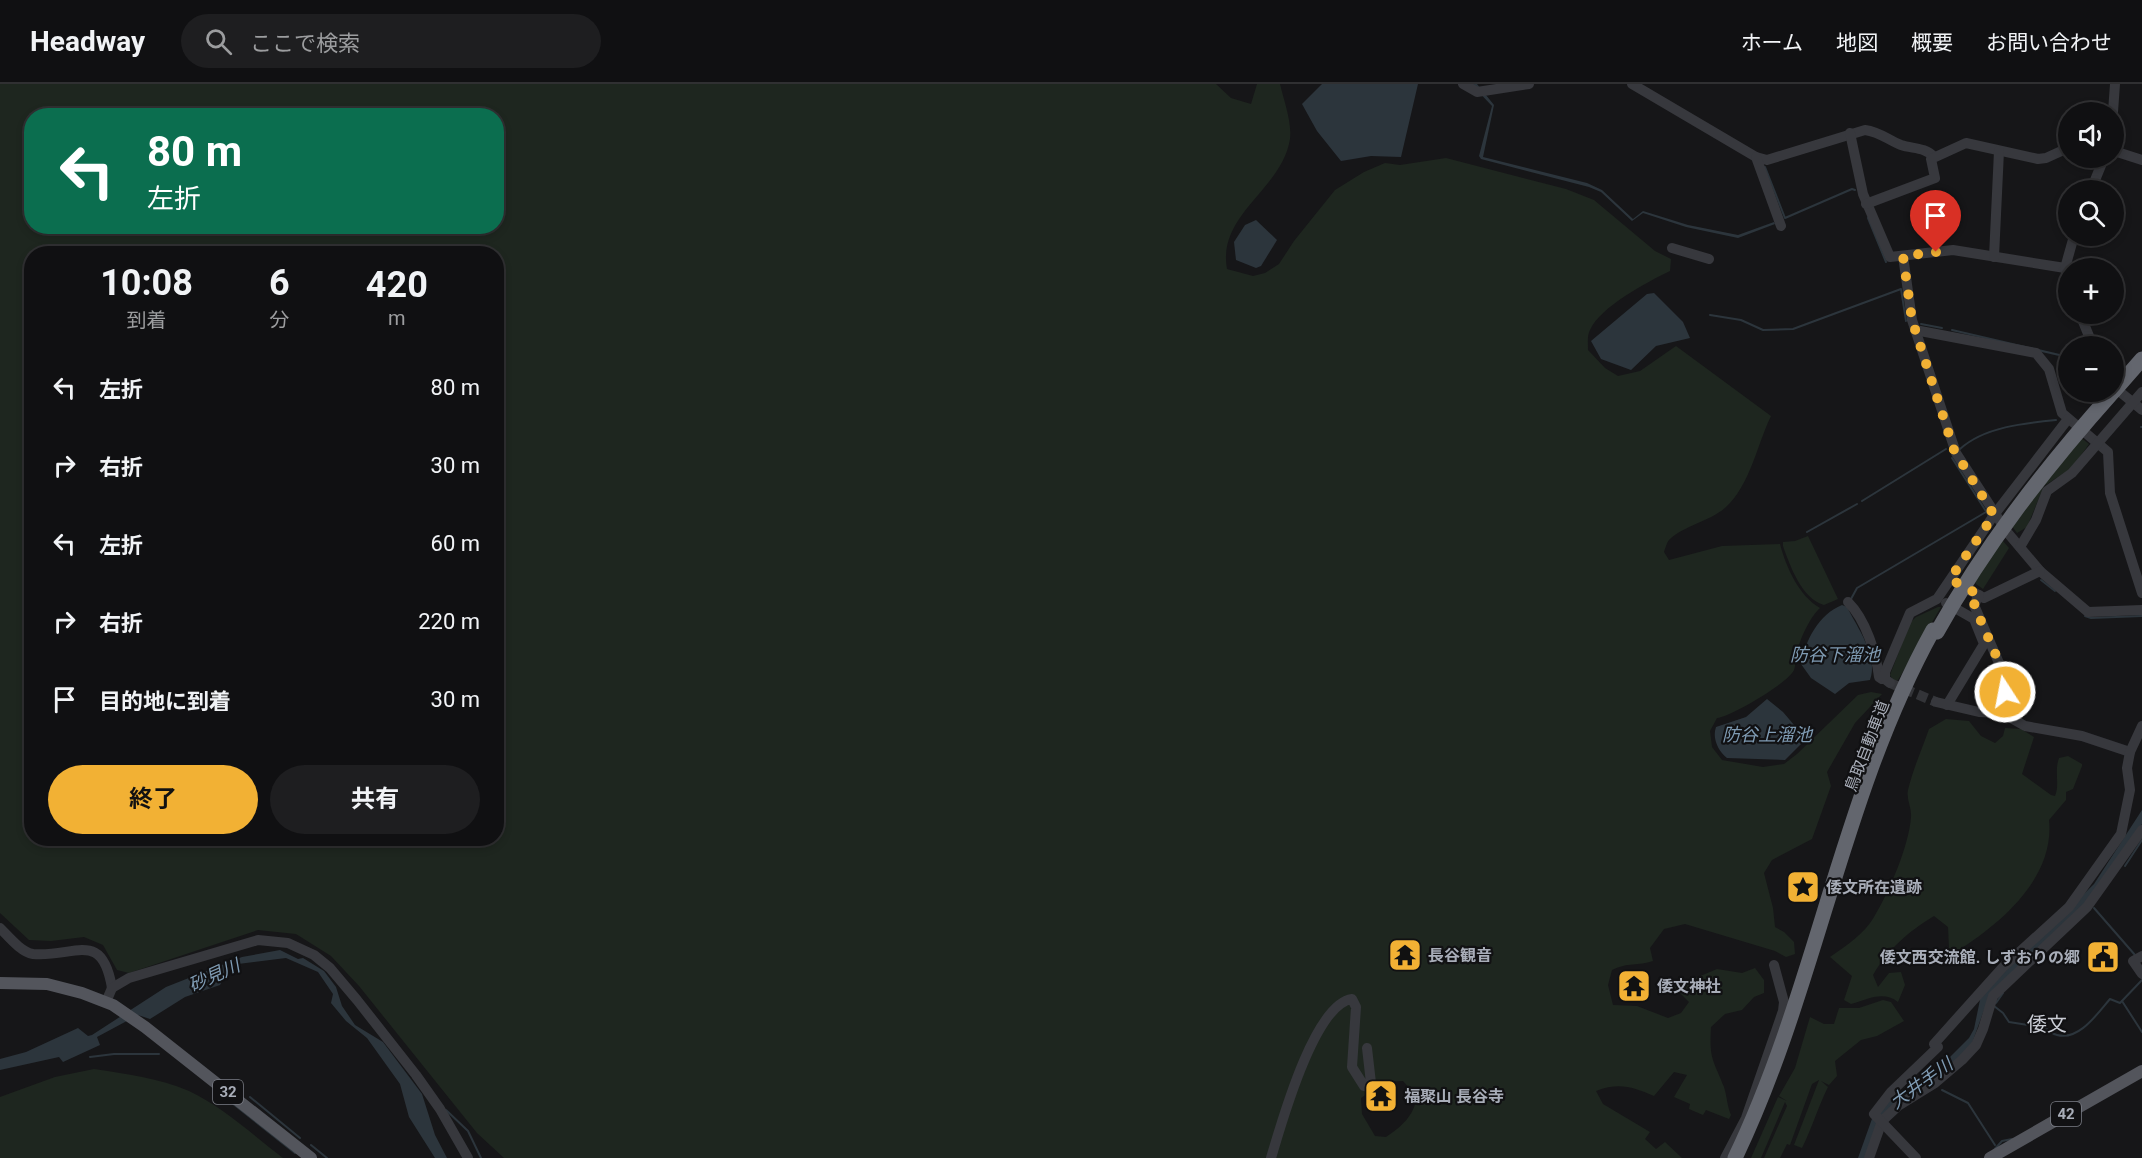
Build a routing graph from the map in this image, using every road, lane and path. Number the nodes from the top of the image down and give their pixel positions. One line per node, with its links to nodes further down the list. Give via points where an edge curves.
1 (1463, 84): 2 (street, via 1476,92)
2 (1529, 84)
3 (2115, 84): 5 (street)
4 (1637, 85): 10 (street)
5 (2114, 102)
6 (1850, 133): 10 (street, via 1767,159); 11 (street, via 1877,131 1898,144 1928,151); 13 (street)
7 (1999, 151): 8 (street, via 2038,159); 11 (street, via 1966,143); 17 (street)
8 (2058, 152)
9 (2124, 154): 12 (street)
10 (1756, 157): 14 (street)
11 (1934, 157): 13 (street, via 1935,178)
12 (2142, 160)
13 (1866, 204): 16 (street, via 1890,257)
14 (1781, 226)
15 (1672, 248): 18 (street)
16 (1903, 256): 17 (street, via 1953,250); 20 (street)
17 (1994, 257): 19 (street)
18 (1709, 259)
19 (2058, 271)
20 (1915, 330): 31 (street, via 2036,353 2045,361 2062,413); 33 (street, via 1956,453)
21 (2142, 352): 23 (highway, 鳥取自動車道)
22 (2142, 358): 24 (highway, 鳥取自動車道, bridge)
23 (2124, 374)
24 (2124, 377)
25 (2142, 392): 29 (street)
26 (2124, 397): 29 (street)
27 (2097, 402): 42 (highway, 鳥取自動車道, bridge, via 1976,555)
28 (2101, 402): 42 (highway, 鳥取自動車道, bridge, via 2018,504)
29 (2132, 403): 30 (street); 32 (street)
30 (2142, 411)
31 (2068, 419): 32 (street); 33 (street)
32 (2098, 444): 34 (street, via 2072,473 2047,491 2037,520); 37 (street, via 2108,452 2110,493)
33 (1994, 515): 34 (street); 36 (street)
34 (2020, 547): 35 (street)
35 (2040, 571): 38 (street, via 1984,598); 41 (street, via 2088,612)
36 (1950, 579): 38 (street); 39 (street)
37 (2142, 593)
38 (1979, 595): 45 (street, via 1974,605 2005,676)
39 (1937, 599): 40 (street, via 1910,613 1885,672 1887,681 1880,677 1877,658); 44 (street, via 1974,619 1984,644)
40 (1848, 602)
41 (2142, 610)
42 (1935, 631): 63 (highway, 鳥取自動車道, via 1906,678 1868,772 1783,1041); 64 (highway, 鳥取自動車道, via 1894,723 1852,838 1789,1045)
43 (1936, 702): 44 (street)
44 (1947, 705): 47 (street, via 2002,714 2025,726 2082,736)
45 (2005, 708)
46 (2142, 726): 47 (street)
47 (2130, 752): 58 (street, via 2130,790 2121,834 2087,885 2069,907 2003,967 1934,1044 1938,1047 1884,1100 1874,1114)
48 (2142, 830): 58 (street, via 2087,907 1993,996 1976,1045 1935,1083)
49 (0, 928): 54 (street, via 32,954 81,948 93,951 109,969)
50 (2142, 956): 52 (street, via 2133,961)
51 (1774, 965): 62 (street, via 1783,1011 1746,1118)
52 (2142, 974)
53 (0, 984): 55 (main road, 32, via 47,984)
54 (112, 988): 55 (street); 60 (street, via 129,978 242,943 288,942 330,968 357,1000 440,1109)
55 (109, 1004): 59 (main road, 32, via 145,1027)
56 (1367, 1048): 61 (street, via 1371,1083 1368,1087 1359,1081 1352,1067 1356,1007 1352,999 1339,1004 1305,1059 1289,1095)
57 (2142, 1071): 67 (main road, 42)
58 (1882, 1121): 65 (street); 66 (street)
59 (311, 1158)
60 (468, 1158)
61 (1271, 1158)
62 (1725, 1158)
63 (1735, 1158)
64 (1742, 1158)
65 (1869, 1158)
66 (1916, 1158)
67 (1990, 1158)

